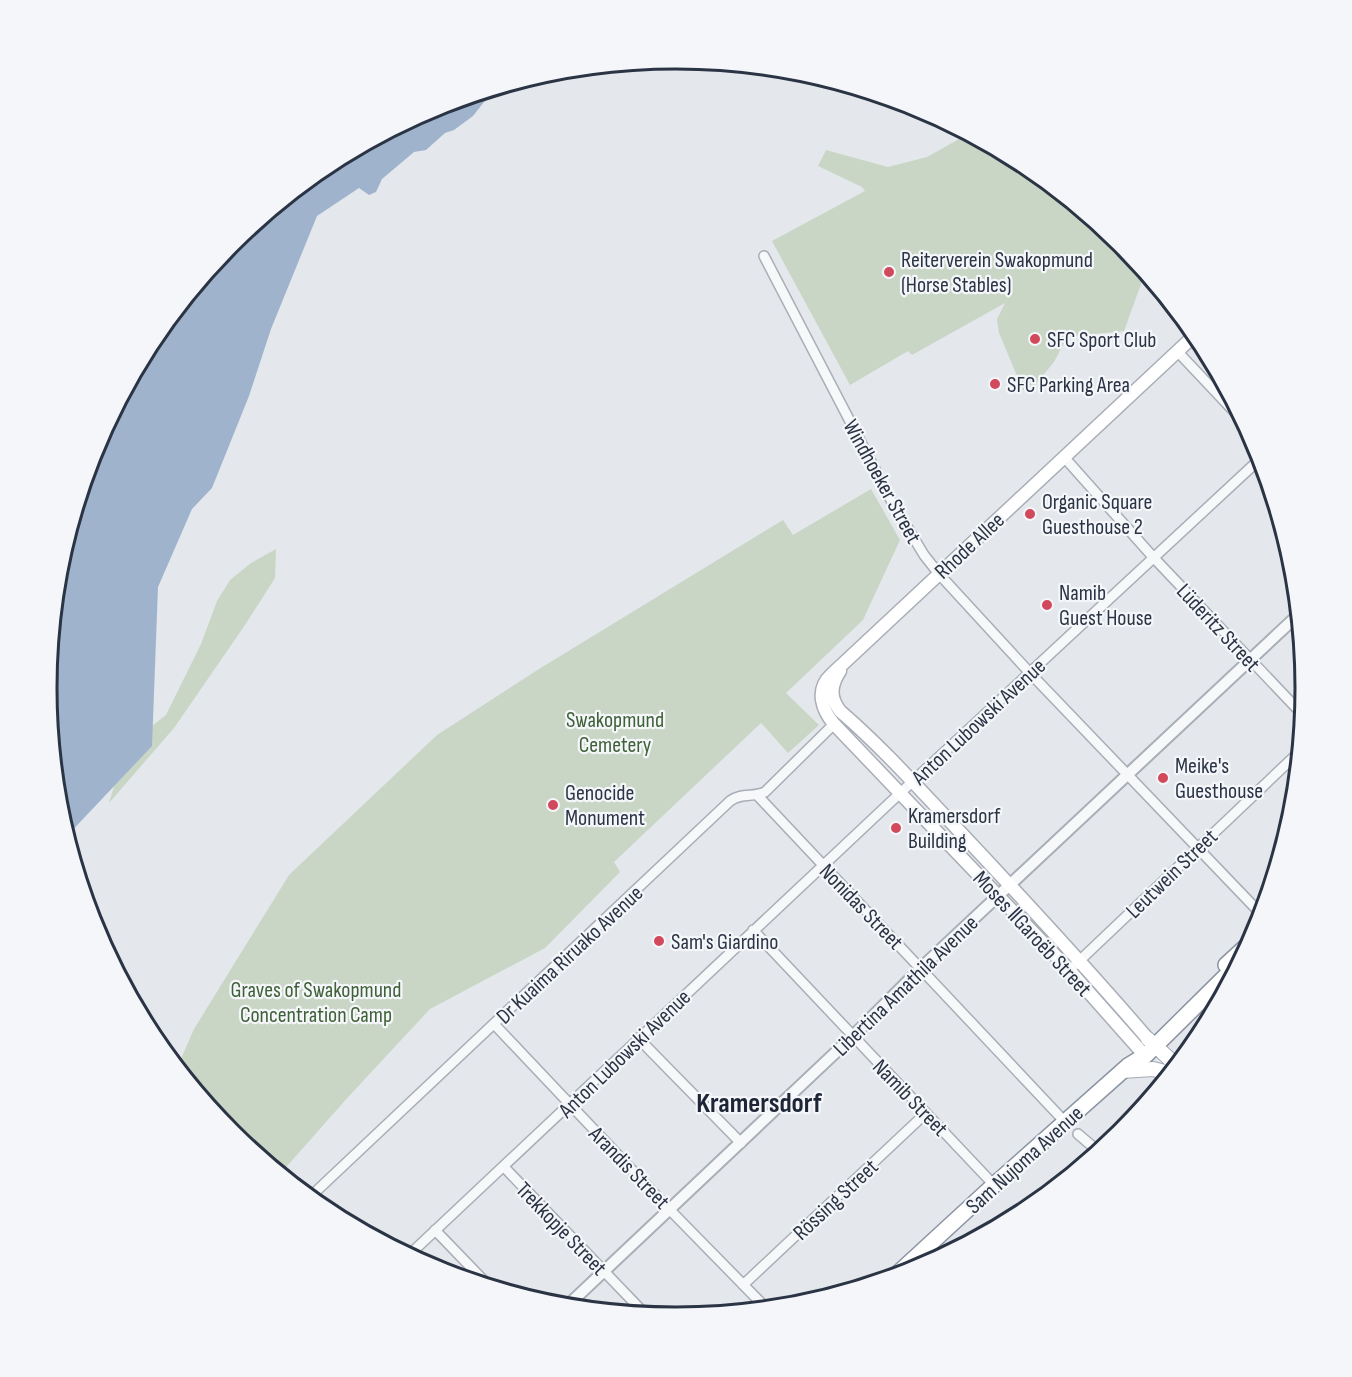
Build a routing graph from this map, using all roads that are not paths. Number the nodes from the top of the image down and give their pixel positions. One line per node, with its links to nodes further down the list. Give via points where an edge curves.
1 (764, 256): 8 (street, Windhoeker Street, via 892,502)
2 (1188, 341): 3 (main road, Rhode Allee)
3 (1177, 351): 4 (street); 5 (main road, Rhode Allee)
4 (1223, 400)
5 (1064, 457): 7 (street, Lüderitz Street); 8 (main road, Rhode Allee)
6 (1253, 465): 7 (street, Anton Lubowski Avenue)
7 (1153, 556): 11 (street, Lüderitz Street); 12 (street, Anton Lubowski Avenue)
8 (939, 574): 10 (main road, Rhode Allee); 12 (street, Windhoeker Street)
9 (1291, 621): 11 (street, Libertina Amathila Avenue)
10 (849, 658): 14 (main road, Moses ǁGaroëb Street, via 827,679 822,692 822,704); 17 (main road, Moses ǁGaroëb Street, via 833,685 834,704)
11 (1250, 659): 13 (street, Lüderitz Street); 16 (street, Libertina Amathila Avenue)
12 (1030, 673): 16 (street, Windhoeker Street); 17 (street, Anton Lubowski Avenue)
13 (1295, 706)
14 (834, 724): 18 (main road, Moses ǁGaroëb Street); 19 (street, Dr Kuaima Riruako Avenue, via 770,788)
15 (1291, 760): 20 (street, Leutwein Street)
16 (1127, 776): 20 (street, Windhoeker Street); 22 (street, Libertina Amathila Avenue)
17 (912, 782): 18 (street, Anton Lubowski Avenue); 22 (main road, Moses ǁGaroëb Street)
18 (900, 792): 21 (street, Anton Lubowski Avenue); 23 (main road, Moses ǁGaroëb Street)
19 (757, 795): 21 (street, Nonidas Street); 31 (street, Dr Kuaima Riruako Avenue, via 739,795 730,801)
20 (1197, 849): 24 (street, Windhoeker Street); 26 (street, Leutwein Street)
21 (823, 865): 25 (street, Anton Lubowski Avenue); 28 (street, Nonidas Street)
22 (1010, 885): 23 (street, Libertina Amathila Avenue); 26 (main road, Moses ǁGaroëb Street)
23 (998, 896): 28 (street, Libertina Amathila Avenue); 29 (main road, Moses ǁGaroëb Street)
24 (1254, 907)
25 (753, 930): 32 (street, Namib Street); 33 (street, Anton Lubowski Avenue)
26 (1080, 960): 29 (street, Leutwein Street); 34 (main road, Moses ǁGaroëb Street)
27 (1231, 962): 34 (highway, Sam Nujoma Avenue)
28 (921, 968): 32 (street, Libertina Amathila Avenue); 40 (street, Nonidas Street)
29 (1069, 970): 34 (main road, Moses ǁGaroëb Street)
30 (1223, 978): 34 (highway, Sam Nujoma Avenue)
31 (494, 1024): 38 (street, Arandis Street); 46 (street, Dr Kuaima Riruako Avenue)
32 (852, 1036): 39 (street, Namib Street); 42 (street, Libertina Amathila Avenue)
33 (638, 1038): 38 (street, Anton Lubowski Avenue); 42 (street)
34 (1147, 1047): 35 (main road, Moses ǁGaroëb Street); 36 (highway, Sam Nujoma Avenue)
35 (1166, 1067)
36 (1125, 1068): 37 (main road); 40 (highway, Sam Nujoma Avenue)
37 (1163, 1070)
38 (570, 1104): 44 (street, Anton Lubowski Avenue); 47 (street, Arandis Street)
39 (926, 1113): 45 (street, Namib Street); 53 (street, Rössing Street)
40 (1065, 1122): 45 (highway, Sam Nujoma Avenue)
41 (1078, 1134): 43 (street)
42 (741, 1143): 47 (street, Libertina Amathila Avenue)
43 (1092, 1146)
44 (504, 1167): 48 (street, Anton Lubowski Avenue); 51 (street, Trekkopje Street)
45 (994, 1185): 50 (highway, Sam Nujoma Avenue)
46 (316, 1192)
47 (669, 1209): 51 (street, Libertina Amathila Avenue); 53 (street, Arandis Street)
48 (435, 1230): 49 (street, Anton Lubowski Avenue); 52 (street)
49 (415, 1250)
50 (912, 1260)
51 (604, 1272): 54 (street, Libertina Amathila Avenue); 56 (street, Trekkopje Street)
52 (479, 1276)
53 (743, 1285): 55 (street, Arandis Street)
54 (575, 1299)
55 (760, 1302)
56 (637, 1306)

